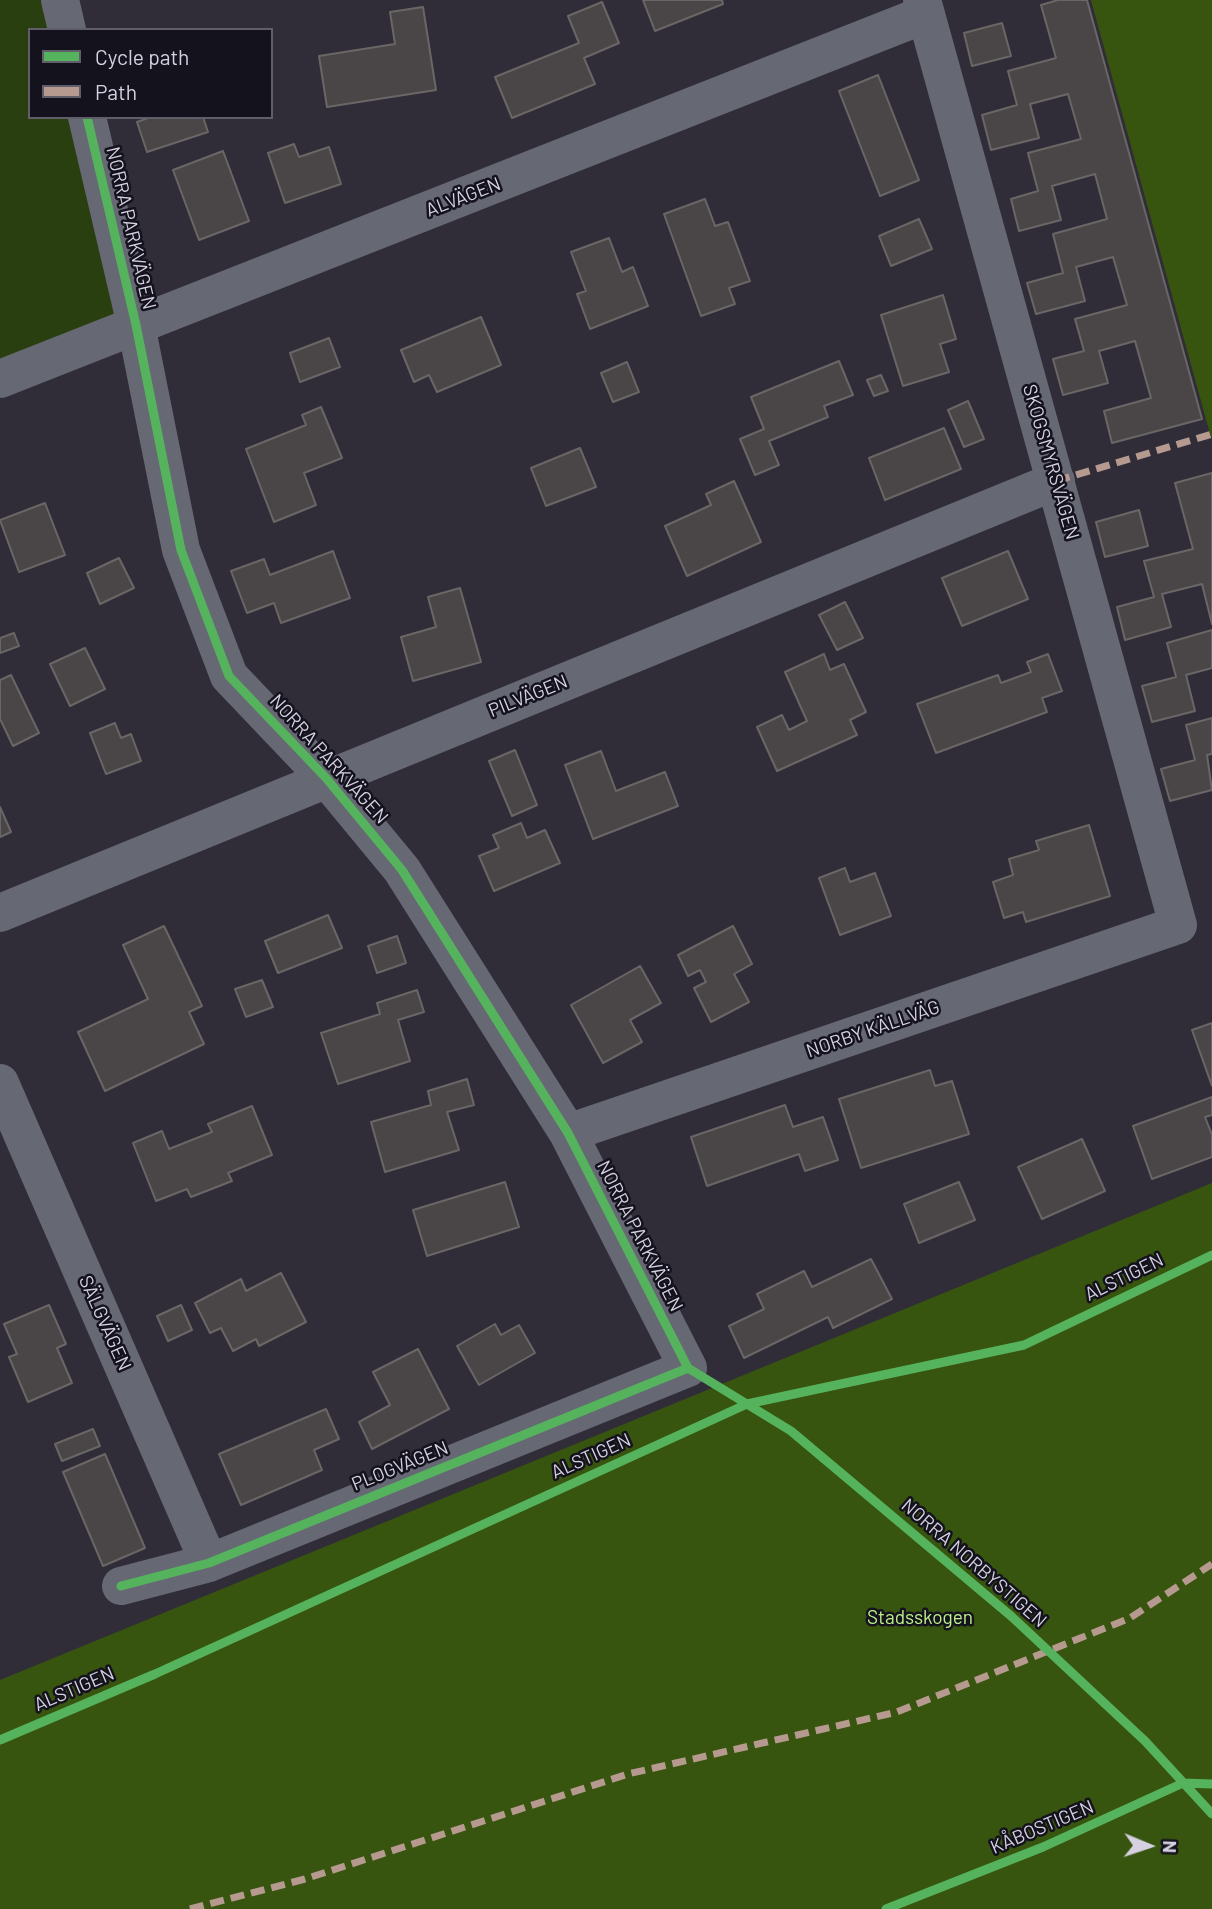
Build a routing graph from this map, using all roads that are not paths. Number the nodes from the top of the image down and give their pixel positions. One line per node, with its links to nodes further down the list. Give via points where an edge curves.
1 (60, 0): 3 (street)
2 (924, 7): 5 (street, ALVÄGEN); 7 (street, SKOGSMYRSVÄGEN)
3 (67, 28)
4 (87, 119): 5 (street, NORRA PARKVÄGEN)
5 (136, 325): 6 (street, ALVÄGEN); 8 (street, NORRA PARKVÄGEN, via 181,550 229,676)
6 (0, 379)
7 (1056, 481): 8 (street, PILVÄGEN); 10 (street, SKOGSMYRSVÄGEN)
8 (326, 778): 9 (street, PILVÄGEN); 12 (street, NORRA PARKVÄGEN, via 402,870)
9 (0, 914)
10 (1178, 925): 12 (street, NORBY KÄLLVÄG)
11 (0, 1083): 14 (street, SÄLGVÄGEN)
12 (568, 1133): 13 (street, NORRA PARKVÄGEN)
13 (688, 1368): 14 (street, PLOGVÄGEN)
14 (209, 1563): 15 (street, PLOGVÄGEN)
15 (121, 1586)

